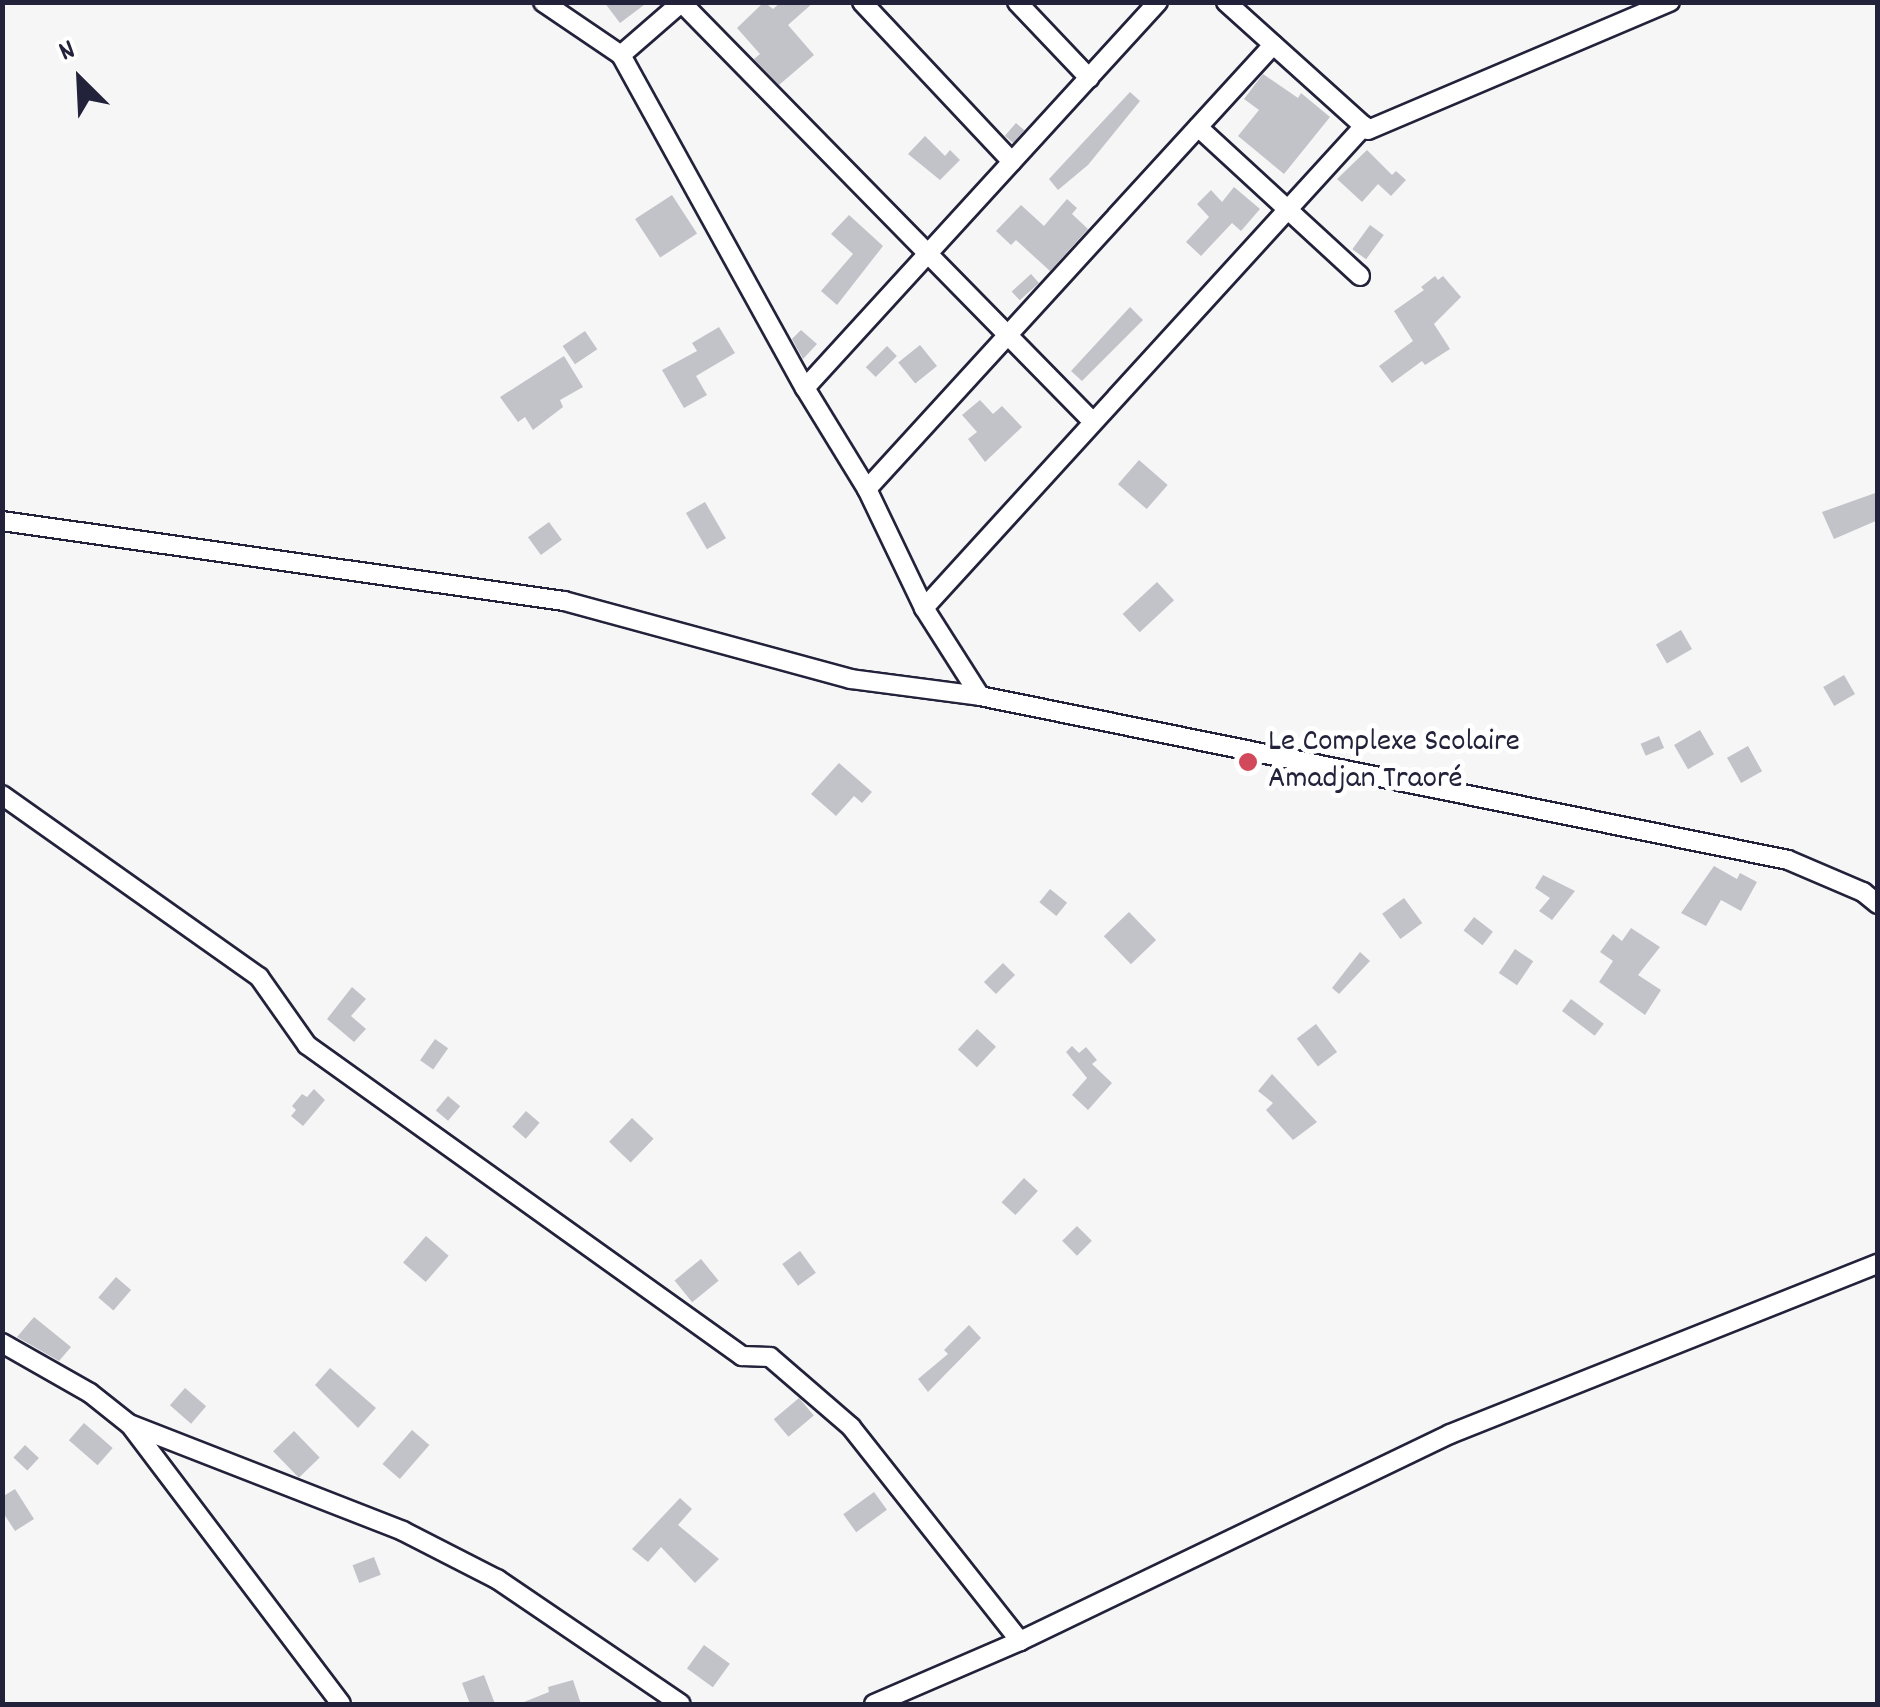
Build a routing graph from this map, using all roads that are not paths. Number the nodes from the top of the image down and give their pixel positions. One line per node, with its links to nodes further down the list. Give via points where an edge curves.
1 (543, 2): 9 (street)
2 (862, 2): 13 (street)
3 (1017, 2): 10 (street)
4 (1158, 2): 10 (street)
5 (1226, 2): 8 (street)
6 (1670, 2): 12 (street, via 1368,130)
7 (682, 3): 9 (street); 15 (street)
8 (1273, 44): 11 (street); 12 (street)
9 (620, 55): 18 (street)
10 (1089, 78): 13 (street)
11 (1198, 126): 14 (street); 17 (street)
12 (1364, 126): 14 (street)
13 (1012, 162): 15 (street)
14 (1288, 210): 16 (street); 19 (street)
15 (928, 254): 17 (street); 18 (street)
16 (1360, 276)
17 (1008, 335): 19 (street); 20 (street)
18 (805, 388): 20 (street)
19 (1093, 422): 22 (street)
20 (867, 489): 22 (street)
21 (2, 522): 23 (street, via 564,601 851,679)
22 (924, 608): 23 (street)
23 (980, 696): 25 (street, via 1788,860)
24 (2, 795): 29 (street, via 258,977 307,1045 742,1356 770,1356 851,1427)
25 (1878, 904)
26 (1878, 1264): 29 (street, via 1450,1434)
27 (2, 1344): 28 (street, via 90,1392)
28 (129, 1424): 30 (street); 31 (street, via 403,1531 497,1578)
29 (1020, 1640): 32 (street)
30 (341, 1704)
31 (681, 1704)
32 (874, 1704)

